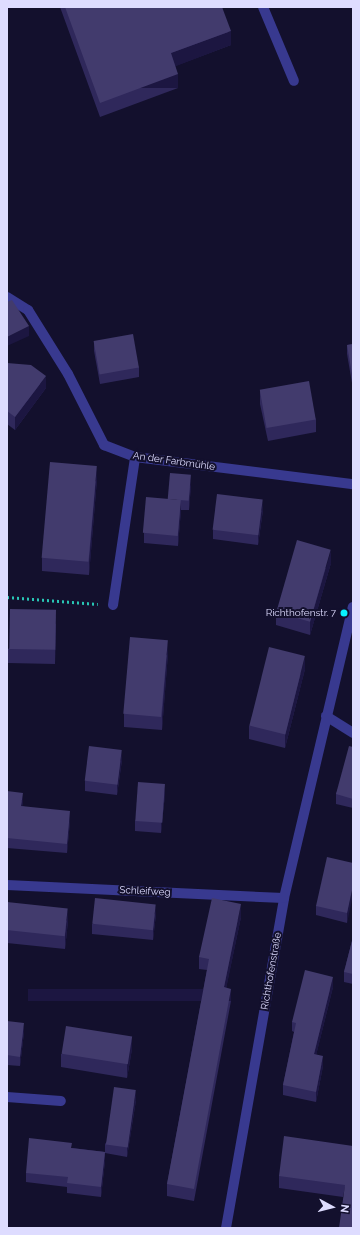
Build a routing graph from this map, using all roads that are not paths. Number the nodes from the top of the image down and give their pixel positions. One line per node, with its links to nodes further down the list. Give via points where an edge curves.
1 (263, 7): 2 (street)
2 (294, 80)
3 (7, 297): 4 (street, An der Farbmühle, via 28,310 68,374 104,445)
4 (135, 457): 5 (street, An der Farbmühle); 6 (street)
5 (353, 484)
6 (113, 605)
7 (353, 607): 8 (street, Richthofenstraße)
8 (326, 716): 9 (street); 11 (street, Richthofenstraße)
9 (353, 733)
10 (7, 885): 11 (street, Schleifweg)
11 (284, 898): 14 (street, Richthofenstraße)
12 (7, 1097): 13 (street)
13 (61, 1101)
14 (226, 1228)

